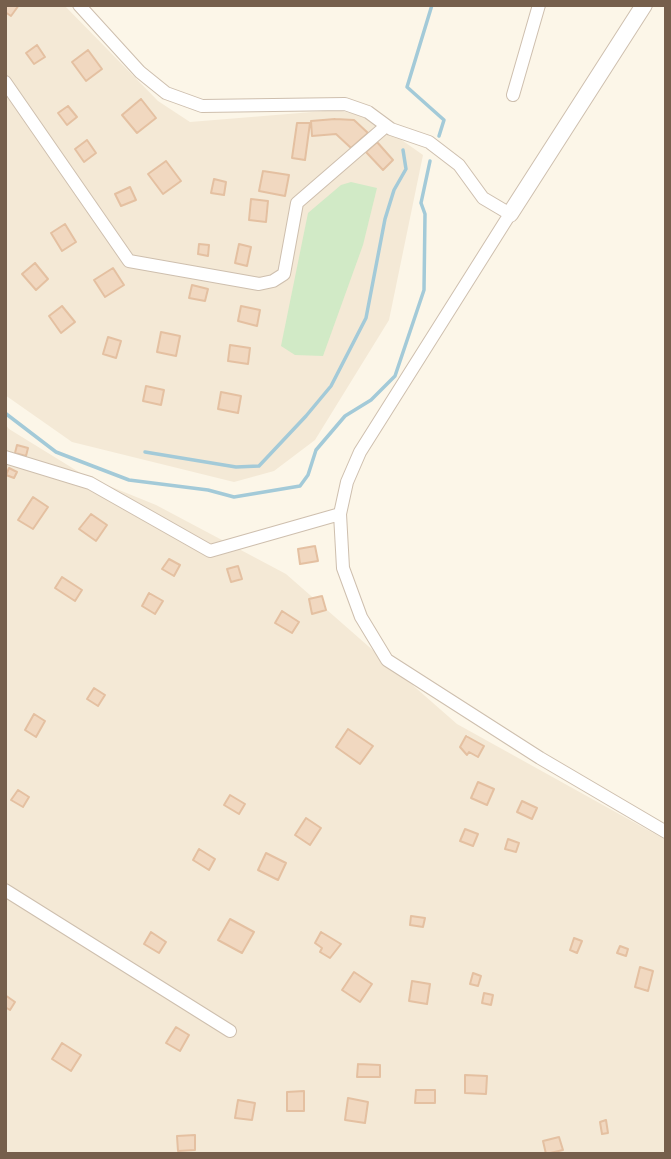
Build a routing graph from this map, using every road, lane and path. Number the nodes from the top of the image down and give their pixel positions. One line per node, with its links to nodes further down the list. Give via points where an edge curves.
1 (79, 5): 6 (street, via 140,72 183,100 202,106 345,104 368,112)
2 (538, 5): 5 (street)
3 (644, 5): 7 (street)
4 (5, 82): 6 (street, via 129,261 259,284 284,274 297,203)
5 (513, 95)
6 (386, 126): 7 (street, via 429,142 459,165 483,198)
7 (510, 214): 9 (street, via 374,428 347,482)
8 (5, 457): 9 (street, via 90,483 210,551)
9 (340, 514): 10 (street, via 343,568 350,593 387,660)
10 (666, 832)
11 (5, 890): 12 (street)
12 (230, 1031)

